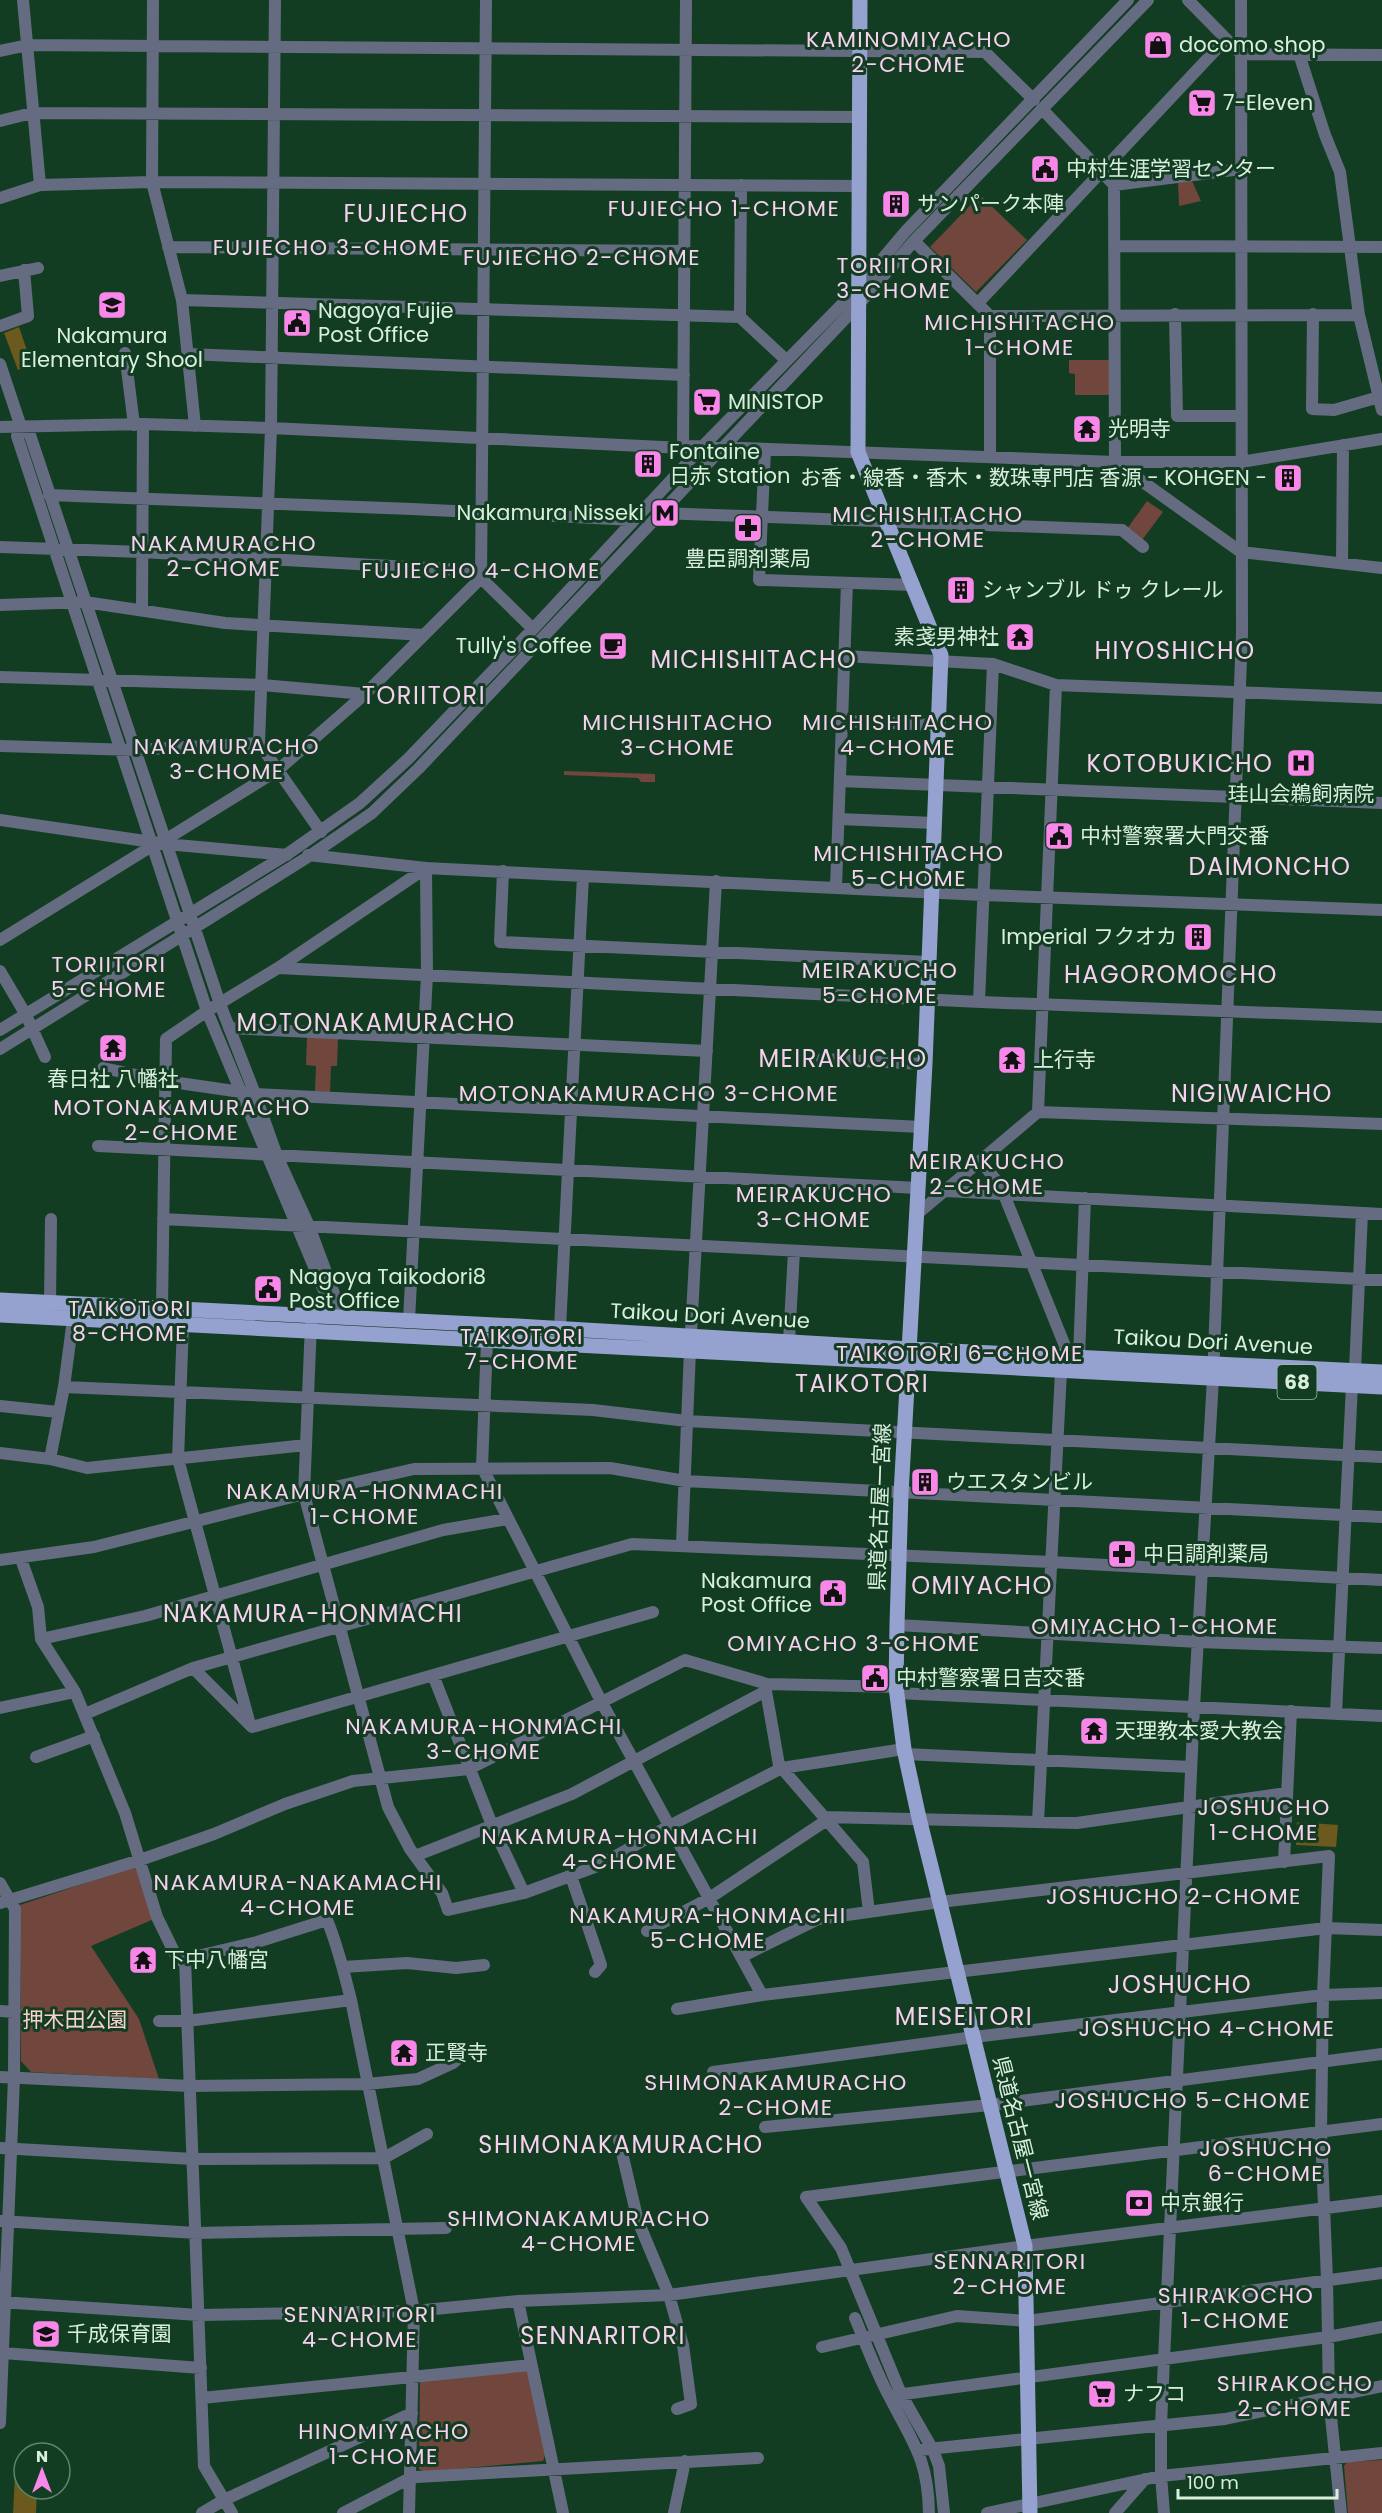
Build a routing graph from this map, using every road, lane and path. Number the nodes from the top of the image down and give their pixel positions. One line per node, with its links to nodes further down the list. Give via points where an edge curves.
1 (23, 0): 12 (street)
2 (153, 0): 13 (street)
3 (275, 0): 14 (street)
4 (486, 0): 15 (street)
5 (686, 0): 16 (street)
6 (860, 0): 17 (main road, 県道名古屋一宮線)
7 (1128, 0): 22 (street)
8 (1149, 0): 23 (street)
9 (1188, 0): 11 (street)
10 (1241, 0): 19 (street)
11 (1226, 39): 19 (street); 32 (street)
12 (28, 45): 13 (street); 18 (street); 24 (street)
13 (153, 46): 14 (street); 25 (street)
14 (275, 46): 15 (street); 26 (street)
15 (486, 48): 16 (street); 27 (street)
16 (686, 48): 17 (street); 28 (street)
17 (860, 50): 22 (street, via 985,52); 29 (main road, 県道名古屋一宮線)
18 (0, 51)
19 (1241, 54): 20 (street); 31 (street)
20 (1299, 54): 21 (street); 47 (street, via 1340,172)
21 (1382, 55)
22 (1034, 100): 54 (street, via 905,232)
23 (1043, 110): 32 (street); 42 (street)
24 (32, 113): 25 (street); 30 (street); 36 (street)
25 (153, 114): 26 (street); 33 (street)
26 (275, 114): 27 (street); 34 (street)
27 (485, 115): 28 (street); 35 (street)
28 (686, 116): 29 (street); 37 (street)
29 (860, 117): 40 (main road, 県道名古屋一宮線)
30 (0, 121)
31 (1241, 169): 39 (street); 46 (street)
32 (1101, 172): 39 (street); 57 (street)
33 (152, 182): 34 (street); 36 (street); 44 (street)
34 (274, 182): 35 (street); 45 (street)
35 (484, 184): 37 (street); 49 (street)
36 (40, 185): 41 (street)
37 (685, 185): 38 (street); 50 (street)
38 (741, 185): 40 (street); 67 (street)
39 (1114, 185): 43 (street)
40 (859, 186): 54 (main road, 県道名古屋一宮線)
41 (0, 198)
42 (914, 241): 57 (street); 58 (street)
43 (1114, 246): 46 (street); 60 (street)
44 (168, 247): 45 (street); 55 (street)
45 (274, 247): 49 (street); 56 (street)
46 (1241, 247): 47 (street); 62 (street)
47 (1349, 247): 48 (street); 64 (street)
48 (1382, 247)
49 (484, 250): 50 (street); 59 (street)
50 (685, 251): 65 (street)
51 (38, 268): 52 (street)
52 (24, 270): 53 (street); 68 (street, via 28,316)
53 (0, 276)
54 (858, 288): 58 (main road, 県道名古屋一宮線); 72 (street)
55 (182, 300): 56 (street); 70 (street)
56 (274, 303): 59 (street); 71 (street)
57 (978, 303): 66 (street)
58 (858, 305): 89 (street); 91 (main road, 県道名古屋一宮線)
59 (483, 310): 65 (street); 74 (street)
60 (1114, 314): 61 (street); 66 (street); 93 (street)
61 (1175, 314): 62 (street); 78 (street, via 1177,416)
62 (1240, 314): 63 (street); 78 (street)
63 (1313, 314): 64 (street); 76 (street, via 1312,409 1334,410)
64 (1359, 315): 76 (street)
65 (684, 316): 67 (street); 75 (street)
66 (990, 316): 92 (street)
67 (740, 317): 72 (street)
68 (0, 326)
69 (125, 353): 79 (street)
70 (188, 354): 71 (street); 80 (street)
71 (272, 358): 74 (street); 83 (street)
72 (786, 360): 87 (street)
73 (0, 364): 82 (street)
74 (483, 367): 75 (street); 84 (street)
75 (684, 375): 88 (street)
76 (1379, 397): 77 (street)
77 (1382, 410)
78 (1241, 416): 94 (street)
79 (138, 425): 80 (street); 82 (street); 96 (street)
80 (195, 426): 83 (street)
81 (0, 427): 82 (street)
82 (21, 427): 95 (street, via 30,435); 105 (street, via 17,436)
83 (271, 428): 84 (street); 97 (street)
84 (482, 437): 88 (street); 98 (street)
85 (1382, 439): 86 (street)
86 (1343, 445): 94 (street); 110 (street)
87 (702, 447): 88 (street); 89 (street); 101 (street)
88 (683, 448)
89 (722, 448): 90 (street); 99 (street)
90 (765, 450): 91 (street); 100 (street)
91 (858, 452): 92 (street); 102 (main road, 県道名古屋一宮線)
92 (990, 457): 93 (street)
93 (1115, 462): 94 (street); 108 (street)
94 (1241, 462): 108 (street)
95 (50, 495): 96 (street); 106 (street)
96 (142, 499): 97 (street); 107 (street)
97 (269, 504): 98 (street); 109 (street)
98 (482, 512): 101 (street); 112 (street)
99 (659, 513): 100 (street); 153 (street, via 419,768 372,813)
100 (761, 517): 102 (street); 113 (street, via 759,580)
101 (634, 520): 120 (street)
102 (887, 521): 104 (street, via 1122,530); 114 (main road, 県道名古屋一宮線)
103 (0, 547): 105 (street)
104 (1143, 547)
105 (52, 548): 106 (street); 115 (street)
106 (67, 548): 107 (street); 116 (street)
107 (142, 552): 109 (street); 118 (street)
108 (1241, 552): 110 (street); 130 (street)
109 (266, 559): 112 (street); 119 (street)
110 (1342, 564): 111 (street)
111 (1382, 568)
112 (482, 574): 120 (street); 121 (street)
113 (847, 583): 114 (street); 122 (street)
114 (914, 585): 123 (main road, 県道名古屋一宮線)
115 (71, 601): 116 (street); 117 (street); 126 (street)
116 (85, 602): 118 (street); 127 (street)
117 (0, 605)
118 (142, 609): 119 (street)
119 (264, 626): 121 (street); 128 (street)
120 (533, 629): 149 (street, via 409,758)
121 (424, 635): 131 (street)
122 (844, 656): 123 (street); 133 (street)
123 (940, 661): 124 (street); 134 (main road, 県道名古屋一宮線)
124 (993, 664): 129 (street); 142 (street)
125 (0, 677): 126 (street)
126 (96, 680): 127 (street); 137 (street)
127 (111, 681): 128 (street); 138 (street)
128 (262, 685): 131 (street); 135 (street)
129 (1056, 685): 130 (street); 143 (street)
130 (1239, 691): 132 (street); 144 (street)
131 (365, 694): 139 (street)
132 (1382, 698)
133 (843, 721): 134 (street); 140 (street)
134 (938, 725): 141 (main road, 県道名古屋一宮線)
135 (259, 743): 138 (street); 139 (street)
136 (0, 746): 137 (street)
137 (120, 750): 138 (street); 151 (street)
138 (134, 750): 150 (street)
139 (278, 770): 149 (street); 150 (street)
140 (840, 781): 141 (street); 146 (street)
141 (936, 786): 142 (street); 148 (main road, 県道名古屋一宮線)
142 (988, 788): 143 (street); 160 (street)
143 (1052, 789): 144 (street); 161 (street)
144 (1235, 797): 145 (street); 162 (street)
145 (1382, 803)
146 (839, 819): 148 (street); 158 (street)
147 (0, 820): 151 (street)
148 (934, 823): 159 (main road, 県道名古屋一宮線)
149 (321, 832): 152 (street)
150 (166, 842): 151 (street); 152 (street); 164 (street)
151 (151, 844): 165 (street); 166 (street)
152 (286, 855): 153 (street); 164 (street)
153 (311, 855): 154 (street); 165 (street)
154 (426, 868): 155 (street); 170 (street); 172 (street)
155 (503, 871): 156 (street); 167 (street, via 500,942)
156 (583, 876): 157 (street); 167 (street)
157 (717, 882): 158 (street); 168 (street)
158 (836, 887): 159 (street)
159 (932, 892): 160 (street); 169 (main road, 県道名古屋一宮線)
160 (983, 895): 161 (street); 176 (street)
161 (1048, 897): 162 (street); 178 (street)
162 (1231, 904): 163 (street); 180 (street)
163 (1382, 910)
164 (189, 914): 165 (street)
165 (185, 927): 177 (street); 179 (street); 181 (street); 183 (street)
166 (0, 940)
167 (579, 946): 168 (street); 173 (street)
168 (712, 952): 169 (street); 174 (street)
169 (928, 962): 175 (main road, 県道名古屋一宮線)
170 (278, 968): 172 (street); 177 (street)
171 (0, 971): 181 (street)
172 (427, 975): 173 (street); 186 (street)
173 (577, 983): 174 (street); 187 (street)
174 (710, 989): 175 (street); 189 (street)
175 (927, 999): 176 (street); 192 (main road, 県道名古屋一宮線)
176 (979, 1002): 178 (street)
177 (220, 1004): 179 (street); 184 (street)
178 (1044, 1004): 180 (street); 199 (street)
179 (207, 1011): 194 (street, via 166,1039); 195 (street)
180 (1227, 1011): 182 (street); 201 (street)
181 (26, 1015): 183 (street); 185 (street)
182 (1382, 1017)
183 (32, 1029): 188 (street); 190 (street)
184 (229, 1029): 186 (street); 196 (street)
185 (0, 1030)
186 (424, 1038): 187 (street); 197 (street)
187 (574, 1045): 189 (street); 198 (street)
188 (0, 1049)
189 (707, 1052): 200 (street)
190 (45, 1058)
191 (822, 1059): 192 (street)
192 (925, 1064): 203 (main road, 県道名古屋一宮線)
193 (103, 1068): 194 (street)
194 (165, 1081): 195 (street); 205 (street)
195 (241, 1092): 196 (street); 206 (street)
196 (255, 1094): 197 (street); 206 (street)
197 (420, 1102): 198 (street); 208 (street)
198 (570, 1109): 200 (street); 209 (street)
199 (1038, 1112): 201 (street); 207 (street)
200 (704, 1116): 203 (street); 210 (street)
201 (1223, 1118): 202 (street); 215 (street)
202 (1382, 1124)
203 (921, 1127): 211 (main road, 県道名古屋一宮線)
204 (98, 1146): 205 (street)
205 (164, 1150): 206 (street); 220 (street)
206 (271, 1156): 208 (street); 221 (street); 222 (street)
207 (981, 1161): 212 (street); 213 (street)
208 (417, 1163): 209 (street); 223 (street)
209 (567, 1171): 210 (street); 224 (street)
210 (700, 1177): 211 (street); 225 (street)
211 (918, 1188): 218 (main road, 県道名古屋一宮線)
212 (945, 1191): 213 (street); 218 (street)
213 (1004, 1194): 214 (street); 228 (street)
214 (1085, 1198): 215 (street); 229 (street)
215 (1219, 1206): 216 (street); 230 (street)
216 (1362, 1213): 217 (street); 231 (street)
217 (1382, 1214)
218 (916, 1215): 227 (main road, 県道名古屋一宮線)
219 (51, 1219): 234 (street)
220 (163, 1219): 221 (street); 235 (street)
221 (295, 1226): 222 (street); 237 (street)
222 (309, 1226): 223 (street); 237 (street)
223 (414, 1231): 224 (street); 239 (street)
224 (564, 1239): 225 (street); 242 (street)
225 (696, 1245): 226 (street); 245 (street)
226 (794, 1251): 227 (street); 244 (street)
227 (915, 1256): 228 (street); 246 (main road, 県道名古屋一宮線)
228 (1031, 1261): 229 (street); 247 (street)
229 (1083, 1264): 230 (street); 247 (street)
230 (1217, 1271): 231 (street); 249 (street)
231 (1360, 1279): 232 (street); 251 (street)
232 (1382, 1280)
233 (0, 1300): 234 (main road, Taikou Dori Avenue / 68)
234 (50, 1303): 235 (main road, Taikou Dori Avenue / 68)
235 (162, 1307): 241 (main road, Taikou Dori Avenue / 68)
236 (0, 1315): 238 (main road, Taikou Dori Avenue / 68)
237 (339, 1317): 239 (main road, Taikou Dori Avenue / 68); 241 (main road, Taikou Dori Avenue / 68)
238 (72, 1319): 240 (main road, Taikou Dori Avenue / 68); 252 (street)
239 (409, 1320): 242 (main road, Taikou Dori Avenue / 68)
240 (183, 1324): 241 (main road, Taikou Dori Avenue / 68); 254 (street)
241 (311, 1324): 243 (main road, Taikou Dori Avenue / 68); 255 (street)
242 (560, 1328): 245 (main road, Taikou Dori Avenue / 68)
243 (487, 1341): 245 (main road, Taikou Dori Avenue / 68); 257 (street)
244 (789, 1341): 245 (main road, Taikou Dori Avenue / 68); 246 (main road, Taikou Dori Avenue / 68)
245 (691, 1344): 246 (main road, Taikou Dori Avenue / 68); 259 (street)
246 (909, 1356): 247 (main road, Taikou Dori Avenue / 68); 248 (main road, Taikou Dori Avenue / 68); 260 (main road, 県道名古屋一宮線)
247 (1074, 1357): 249 (main road, Taikou Dori Avenue / 68)
248 (1061, 1371): 249 (main road, Taikou Dori Avenue / 68); 261 (street)
249 (1213, 1371): 251 (main road, Taikou Dori Avenue / 68); 263 (street)
250 (1382, 1372): 251 (main road, Taikou Dori Avenue / 68)
251 (1354, 1378): 253 (main road, Taikou Dori Avenue / 68); 265 (street)
252 (64, 1387): 254 (street); 258 (street)
253 (1382, 1387)
254 (181, 1392): 255 (street); 268 (street)
255 (308, 1398): 257 (street); 262 (street)
256 (0, 1406): 258 (street)
257 (484, 1406): 259 (street, via 593,1410); 269 (street)
258 (58, 1412): 267 (street)
259 (687, 1421): 260 (street); 270 (street)
260 (904, 1434): 261 (street); 272 (main road, 県道名古屋一宮線)
261 (1058, 1442): 263 (street); 273 (street)
262 (306, 1445): 268 (street); 271 (street)
263 (1209, 1448): 265 (street); 274 (street)
264 (0, 1453): 267 (street)
265 (1349, 1455): 266 (street); 275 (street)
266 (1382, 1457)
267 (50, 1459): 268 (street, via 87,1468)
268 (178, 1459): 278 (street)
269 (482, 1467): 270 (street, via 610,1468); 271 (street, via 414,1470); 277 (street)
270 (685, 1482): 272 (street); 279 (street)
271 (304, 1494): 278 (street); 284 (street)
272 (901, 1494): 273 (street); 280 (main road, 県道名古屋一宮線)
273 (1054, 1502): 274 (street); 283 (street)
274 (1205, 1509): 275 (street); 285 (street)
275 (1346, 1515): 276 (street); 287 (street)
276 (1382, 1517)
277 (507, 1519): 284 (street, via 443,1530); 286 (street)
278 (195, 1522): 281 (street, via 94,1547); 289 (street)
279 (682, 1544): 280 (street); 286 (street, via 632,1544)
280 (898, 1556): 283 (street); 291 (main road, 県道名古屋一宮線)
281 (21, 1559): 282 (street); 295 (street, via 38,1607)
282 (0, 1560)
283 (1052, 1562): 285 (street); 293 (street)
284 (323, 1564): 289 (street); 292 (street)
285 (1202, 1570): 287 (street); 296 (street)
286 (535, 1571): 292 (street); 294 (street)
287 (1342, 1579): 288 (street); 297 (street)
288 (1382, 1580)
289 (215, 1594): 295 (street, via 145,1616); 299 (street)
290 (653, 1612): 294 (street)
291 (897, 1625): 293 (street); 303 (main road, 県道名古屋一宮線)
292 (340, 1626): 299 (street); 305 (street)
293 (1048, 1633): 296 (street); 306 (street)
294 (569, 1635): 301 (street); 307 (street)
295 (41, 1639): 304 (street)
296 (1198, 1642): 297 (street); 308 (street)
297 (1339, 1646): 298 (street); 311 (street)
298 (1382, 1648)
299 (232, 1658): 300 (street); 314 (street)
300 (194, 1668): 312 (street); 314 (street)
301 (433, 1675): 305 (street); 322 (street)
302 (766, 1688): 303 (street); 307 (street, via 685,1660); 319 (street); 321 (street)
303 (896, 1690): 306 (street); 316 (main road, 県道名古屋一宮線)
304 (75, 1692): 309 (street); 312 (street)
305 (360, 1696): 314 (street, via 252,1727); 323 (street)
306 (1045, 1698): 308 (street); 318 (street)
307 (602, 1702): 319 (street); 322 (street)
308 (1194, 1707): 310 (street); 320 (street)
309 (0, 1708)
310 (1291, 1711): 311 (street); 324 (street)
311 (1336, 1713): 313 (street)
312 (85, 1714): 315 (street)
313 (1382, 1716)
314 (250, 1724)
315 (94, 1736): 317 (street); 332 (street)
316 (905, 1751): 318 (street); 321 (street); 327 (main road, 県道名古屋一宮線)
317 (36, 1757)
318 (1042, 1759): 320 (street); 328 (street)
319 (635, 1760): 329 (street, via 572,1794); 330 (street)
320 (1191, 1767): 325 (street)
321 (782, 1768): 326 (street); 330 (street)
322 (470, 1769): 323 (street); 329 (street)
323 (382, 1779): 331 (street, via 388,1807); 332 (street, via 353,1781)
324 (1287, 1793): 325 (street); 333 (street)
325 (1190, 1806): 328 (street, via 1077,1823); 334 (street)
326 (826, 1818): 327 (street); 338 (street); 341 (street, via 863,1862)
327 (919, 1818): 328 (street); 339 (main road, 県道名古屋一宮線)
328 (1038, 1822)
329 (492, 1825): 331 (street); 337 (street)
330 (669, 1826): 335 (street, via 606,1862); 338 (street)
331 (415, 1856): 337 (street, via 442,1893 448,1910)
332 (140, 1860): 340 (street); 347 (street, via 156,1917 178,1960)
333 (1284, 1862): 334 (street); 342 (street, via 1329,1856)
334 (1186, 1874): 339 (street); 345 (street)
335 (571, 1876): 337 (street); 351 (street, via 601,1965)
336 (0, 1883): 340 (street)
337 (524, 1893)
338 (708, 1899): 344 (street); 346 (street)
339 (940, 1902): 341 (street); 350 (main road, 県道名古屋一宮線)
340 (5, 1903): 358 (street, via 15,1909)
341 (869, 1912): 346 (street, via 818,1919)
342 (1326, 1928): 343 (street); 345 (street); 354 (street)
343 (1382, 1930)
344 (646, 1931)
345 (1183, 1945): 350 (street); 359 (street)
346 (741, 1957): 353 (street)
347 (185, 1959): 349 (street, via 327,1920); 361 (street)
348 (484, 1965): 349 (street, via 456,1968 407,1963)
349 (343, 1967): 355 (street)
350 (957, 1971): 353 (street); 362 (main road, 県道名古屋一宮線)
351 (595, 1972)
352 (1382, 1993): 354 (street)
353 (762, 1995): 356 (street)
354 (1323, 1995): 359 (street); 365 (street)
355 (351, 2000): 361 (street); 370 (street)
356 (677, 2009)
357 (0, 2011): 358 (street)
358 (15, 2012): 368 (street)
359 (1180, 2012): 362 (street); 369 (street)
360 (159, 2021): 361 (street)
361 (187, 2021): 371 (street)
362 (974, 2037): 366 (street); 372 (main road, 県道名古屋一宮線)
363 (1382, 2054): 365 (street)
364 (461, 2056): 370 (street, via 418,2079)
365 (1321, 2062): 369 (street); 375 (street)
366 (713, 2072)
367 (0, 2077): 368 (street)
368 (14, 2078): 371 (street); 378 (street)
369 (1177, 2081): 372 (street); 379 (street)
370 (367, 2084): 371 (street); 380 (street)
371 (189, 2086): 381 (street)
372 (990, 2105): 374 (street); 382 (main road, 県道名古屋一宮線)
373 (1382, 2124): 375 (street)
374 (765, 2127)
375 (1321, 2132): 379 (street); 384 (street)
376 (427, 2134): 380 (street)
377 (619, 2140): 394 (street, via 638,2221)
378 (6, 2149): 381 (street); 385 (street)
379 (1174, 2150): 382 (street); 386 (street)
380 (384, 2158): 381 (street); 387 (street)
381 (193, 2159): 389 (street)
382 (1007, 2170): 390 (main road, 県道名古屋一宮線); 391 (street, via 806,2197 841,2248)
383 (1382, 2201): 384 (street)
384 (1324, 2208): 386 (street); 393 (street)
385 (5, 2221): 389 (street); 397 (street)
386 (1169, 2228): 390 (street); 396 (street)
387 (398, 2229): 388 (street); 389 (street); 398 (street)
388 (446, 2229)
389 (196, 2233): 399 (street)
390 (1025, 2246): 391 (street); 401 (main road, 県道名古屋一宮線)
391 (851, 2270): 394 (street); 403 (street)
392 (1382, 2272): 393 (street)
393 (1327, 2280): 396 (street); 404 (street)
394 (669, 2295): 395 (street); 418 (street, via 683,2345 691,2404)
395 (518, 2301): 398 (street); 409 (street)
396 (1167, 2301): 401 (street); 408 (street)
397 (3, 2302): 399 (street); 407 (street)
398 (414, 2311): 399 (street); 411 (street)
399 (199, 2315): 410 (street)
400 (855, 2318): 405 (street)
401 (1027, 2321): 403 (street, via 957,2316); 412 (main road, 県道名古屋一宮線)
402 (1382, 2326): 404 (street)
403 (876, 2333): 405 (street); 415 (street)
404 (1328, 2337): 408 (street); 417 (street)
405 (863, 2338): 406 (street); 415 (street)
406 (822, 2347)
407 (3, 2353): 410 (street); 413 (street)
408 (1165, 2358): 412 (street); 421 (street)
409 (531, 2365): 411 (street); 429 (street)
410 (201, 2367): 416 (street)
411 (412, 2377): 416 (street); 419 (street)
412 (1028, 2377): 415 (street); 422 (main road, 県道名古屋一宮線)
413 (1, 2381): 420 (street)
414 (1382, 2386): 417 (street)
415 (895, 2395): 423 (street); 424 (street)
416 (202, 2398): 433 (street, via 204,2466)
417 (1329, 2398): 421 (street, via 1225,2420); 426 (street)
418 (677, 2409)
419 (412, 2413): 431 (street); 433 (street)
420 (0, 2423)
421 (1161, 2425): 422 (street); 430 (street)
422 (1029, 2439): 424 (street); 434 (main road, 県道名古屋一宮線)
423 (918, 2450): 424 (street); 441 (street, via 925,2467)
424 (933, 2450): 442 (street, via 939,2466)
425 (1382, 2453): 426 (street)
426 (1335, 2457): 430 (street); 446 (street)
427 (758, 2458): 428 (street)
428 (685, 2461): 429 (street); 440 (street)
429 (553, 2469): 431 (street); 439 (street)
430 (1161, 2476): 432 (street); 445 (street)
431 (410, 2478): 437 (street); 438 (street)
432 (1145, 2479): 434 (street); 444 (street)
433 (224, 2499): 435 (street); 436 (street)
434 (1030, 2508): 443 (street)
435 (202, 2513)
436 (232, 2513)
437 (343, 2513)
438 (409, 2513)
439 (563, 2513)
440 (674, 2513)
441 (929, 2513)
442 (944, 2513)
443 (987, 2513)
444 (1116, 2513)
445 (1164, 2513)
446 (1341, 2513)

